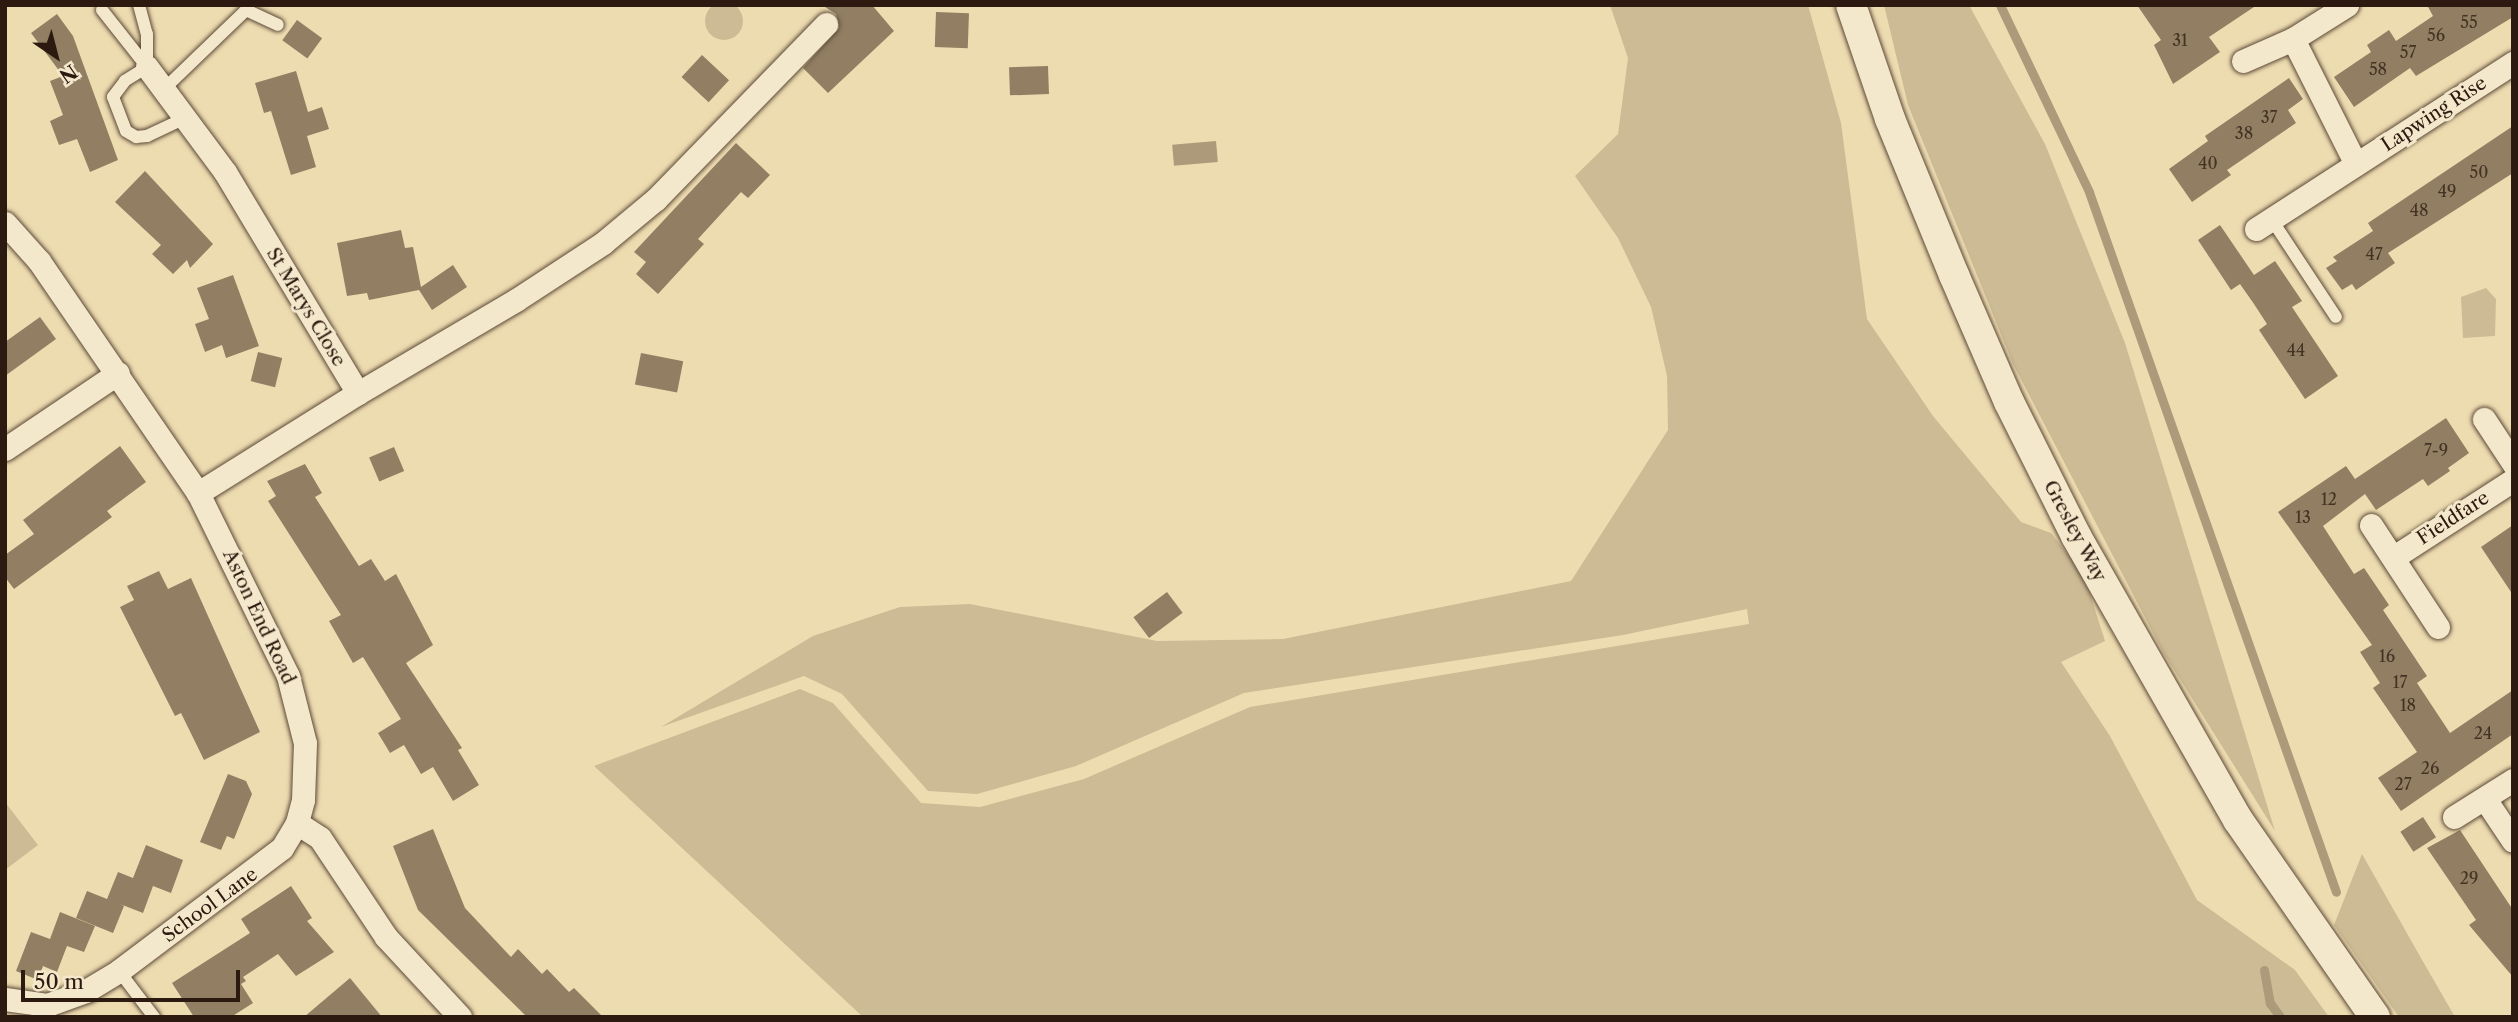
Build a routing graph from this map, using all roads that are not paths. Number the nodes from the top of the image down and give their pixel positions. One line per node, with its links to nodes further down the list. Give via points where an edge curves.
1 (139, 5): 10 (lane, via 147,34)
2 (1851, 5): 37 (street, Gresley Way, via 1890,119 1954,275 2009,402 2076,536 2238,820)
3 (2347, 5): 7 (street)
4 (102, 10): 10 (lane)
5 (825, 24): 18 (street, via 656,199 603,243)
6 (278, 25): 11 (lane, via 246,10)
7 (2293, 39): 8 (street); 13 (street)
8 (2243, 61)
9 (2512, 64): 13 (street, Lapwing Rise)
10 (147, 66): 11 (street, St Marys Close); 12 (lane, via 125,80 113,97 127,131 136,137 147,136)
11 (164, 89): 12 (street, St Marys Close)
12 (185, 118): 18 (street, St Marys Close, via 254,218)
13 (2356, 164): 15 (street, Lapwing Rise)
14 (5, 223): 17 (street, Aston End Road, via 39,261)
15 (2264, 225): 16 (lane)
16 (2336, 317)
17 (118, 373): 20 (street); 23 (street, Aston End Road)
18 (358, 393): 23 (street)
19 (2484, 419): 21 (street)
20 (5, 449)
21 (2513, 463)
22 (2513, 480): 25 (street, Fieldfare)
23 (198, 494): 30 (street, Aston End Road, via 265,624 300,711 305,743 303,800)
24 (2371, 525): 25 (street)
25 (2394, 557): 26 (street)
26 (2438, 627)
27 (2513, 780): 28 (street)
28 (2485, 799): 29 (street); 31 (street)
29 (2454, 817)
30 (297, 823): 32 (street, School Lane, via 289,839 260,869); 36 (street, via 320,838 386,937)
31 (2513, 841)
32 (119, 971): 34 (street, School Lane); 35 (lane)
33 (5, 999): 34 (street)
34 (44, 1011)
35 (154, 1017)
36 (460, 1017)
37 (2375, 1017)

